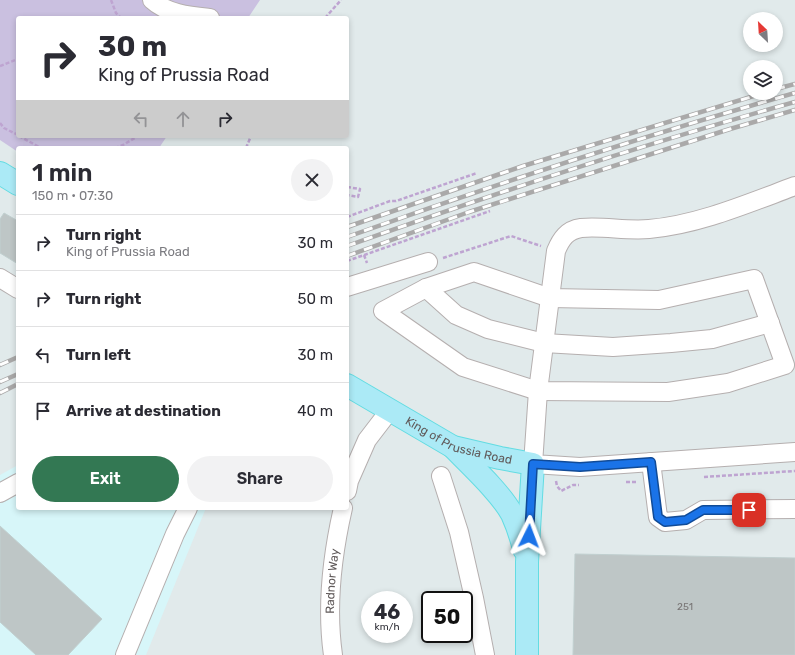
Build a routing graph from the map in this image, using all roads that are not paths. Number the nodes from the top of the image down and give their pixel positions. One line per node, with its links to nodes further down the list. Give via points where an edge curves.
1 (152, 0): 2 (street, via 158,6)
2 (193, 16)
3 (0, 173): 4 (main road)
4 (16, 183)
5 (795, 186): 11 (street, via 735,209 687,222 648,229 581,228 568,232 560,240 556,251)
6 (428, 262): 8 (street)
7 (0, 278): 9 (street)
8 (349, 286)
9 (16, 288)
10 (426, 288): 11 (street, via 474,272); 13 (street, via 456,315 488,329); 15 (street, via 383,311 463,367)
11 (550, 298): 12 (street, via 659,300 754,279); 13 (street)
12 (770, 323): 13 (street, via 712,339 671,343 613,347); 15 (street, via 785,365 728,383 668,392)
13 (544, 343): 15 (street)
14 (349, 386): 16 (main road, King of Prussia Road)
15 (538, 391): 20 (street)
16 (390, 410): 17 (main road, King of Prussia Road); 22 (street, via 367,440)
17 (453, 447): 20 (main road, King of Prussia Road); 28 (main road, via 501,499 511,514)
18 (795, 452): 19 (street, King of Prussia Road)
19 (651, 462): 20 (street, King of Prussia Road, via 580,467); 25 (street, via 658,517 665,522 686,520 703,510)
20 (533, 464): 28 (main road)
21 (441, 476): 31 (street, via 459,532)
22 (349, 481)
23 (16, 484): 24 (street)
24 (0, 493)
25 (795, 509)
26 (187, 510): 29 (street)
27 (343, 510): 30 (street, Radnor Way, via 331,586 330,625)
28 (527, 562): 32 (main road)
29 (125, 655)
30 (333, 655)
31 (485, 655)
32 (527, 655)

